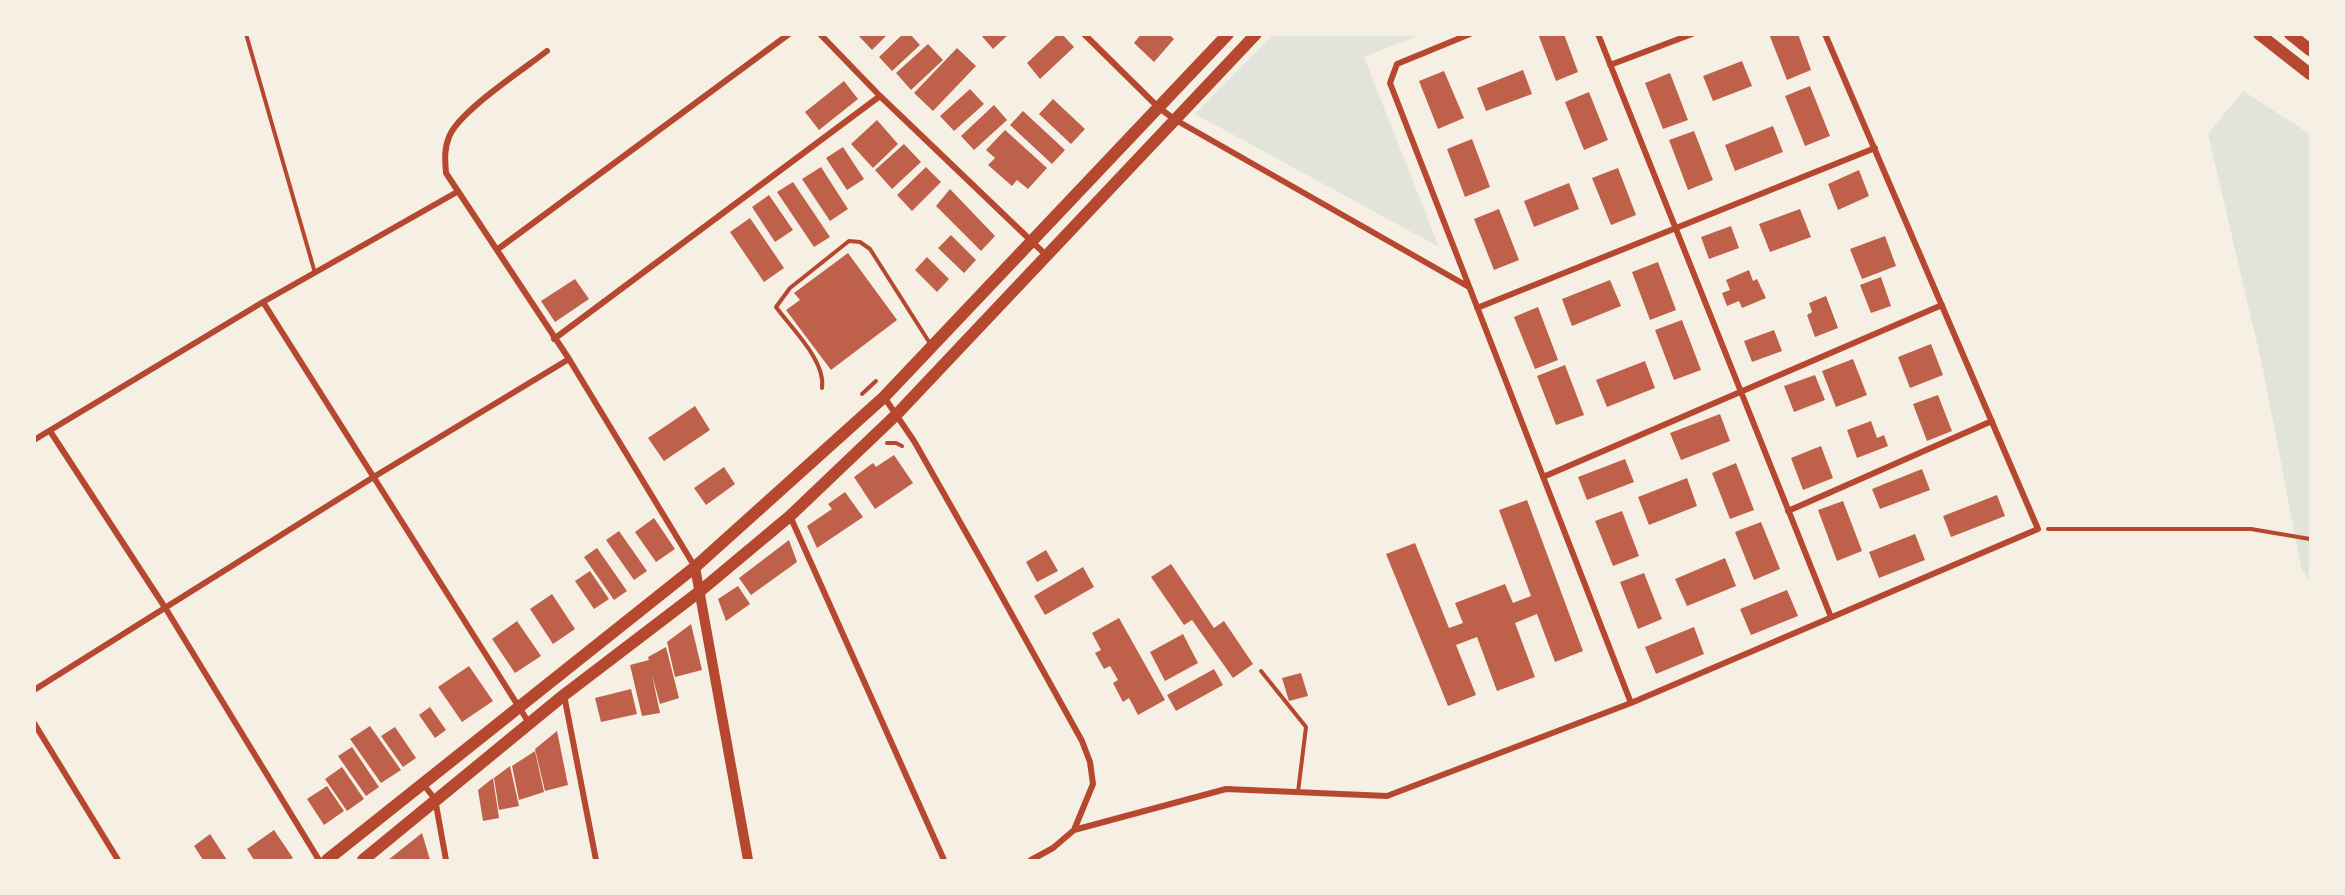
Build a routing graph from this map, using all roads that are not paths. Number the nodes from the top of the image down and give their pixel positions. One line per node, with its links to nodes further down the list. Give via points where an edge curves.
1 (246, 34): 26 (lane)
2 (789, 34): 24 (street)
3 (820, 34): 17 (street)
4 (1084, 34): 18 (street)
5 (1228, 34): 18 (main road)
6 (1256, 34): 19 (main road)
7 (1470, 34): 27 (street, via 1397,64 1389,84)
8 (1598, 34): 15 (street)
9 (1692, 34): 15 (street)
10 (1826, 34): 20 (street)
11 (2259, 34): 16 (main road)
12 (2290, 34): 13 (main road)
13 (2310, 50)
14 (547, 51): 21 (street, via 463,116 449,135 444,151 447,173)
15 (1610, 65): 22 (street)
16 (2310, 74)
17 (880, 96): 23 (street); 31 (street)
18 (1158, 107): 19 (street); 23 (main road)
19 (1174, 119): 25 (main road); 27 (street)
20 (1875, 148): 22 (street); 29 (street)
21 (458, 192): 24 (street); 26 (street)
22 (1675, 228): 30 (street); 35 (street)
23 (1031, 240): 25 (street); 32 (main road)
24 (498, 249): 31 (street)
25 (1046, 255): 37 (main road)
26 (315, 273): 28 (street)
27 (1469, 287): 30 (street)
28 (263, 302): 39 (street); 42 (street)
29 (1942, 305): 35 (street); 38 (street)
30 (1477, 308): 41 (street)
31 (554, 339): 33 (street)
32 (931, 346): 34 (lane, via 870,249 849,241 790,288 776,307 820,366); 36 (main road)
33 (569, 359): 42 (street); 45 (street)
34 (822, 388)
35 (1741, 392): 41 (street); 43 (street)
36 (884, 397): 37 (street); 45 (main road)
37 (897, 414): 44 (main road); 59 (street, via 1082,741 1093,784)
38 (1992, 421): 43 (street); 48 (street, via 2038,529)
39 (50, 431): 40 (street); 47 (street)
40 (34, 440)
41 (1543, 477): 52 (street)
42 (372, 478): 47 (street); 53 (street)
43 (1788, 511): 48 (street)
44 (790, 516): 46 (main road); 67 (street)
45 (695, 567): 46 (main road); 53 (main road)
46 (699, 592): 51 (main road); 66 (main road)
47 (166, 609): 50 (street); 61 (street)
48 (1831, 617): 52 (street)
49 (1261, 671): 57 (lane, via 1306,727)
50 (34, 690)
51 (564, 695): 55 (main road); 65 (street)
52 (1631, 703): 57 (street, via 1387,796)
53 (518, 707): 55 (street); 56 (main road)
54 (34, 723): 60 (street)
55 (529, 723): 58 (main road)
56 (423, 783): 58 (street); 62 (main road)
57 (1298, 792): 59 (street, via 1226,789)
58 (435, 799): 63 (main road); 64 (street)
59 (1074, 830): 68 (street)
60 (118, 861)
61 (319, 861)
62 (327, 861)
63 (363, 861)
64 (446, 861)
65 (596, 861)
66 (748, 861)
67 (944, 861)
68 (1031, 861)

